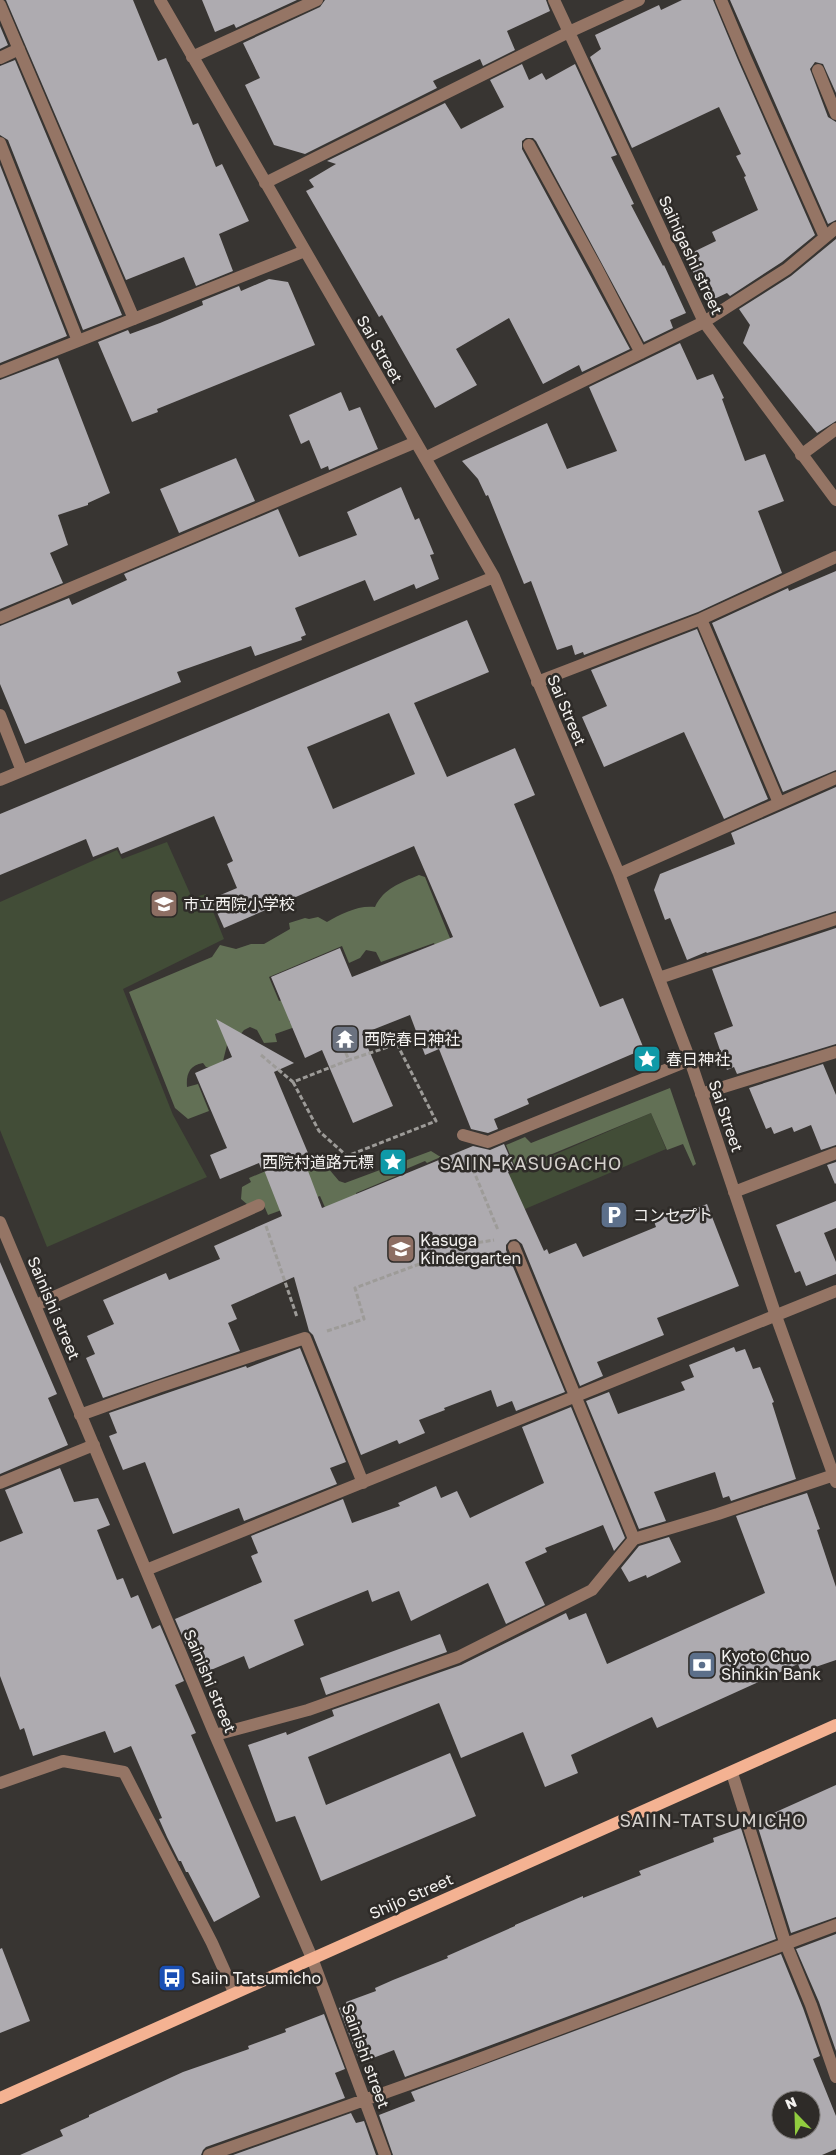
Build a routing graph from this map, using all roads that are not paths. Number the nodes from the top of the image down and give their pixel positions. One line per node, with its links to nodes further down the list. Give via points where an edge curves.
1 (160, 0): 9 (street, Sai Street)
2 (317, 0): 9 (street)
3 (554, 0): 7 (street, Saihigashi street)
4 (639, 0): 7 (street)
5 (722, 0): 17 (street)
6 (0, 5): 8 (street)
7 (569, 32): 15 (street); 20 (street, Saihigashi street)
8 (19, 50): 10 (street); 19 (street)
9 (192, 57): 15 (street, Sai Street)
10 (0, 58)
11 (818, 70): 12 (street)
12 (836, 114)
13 (0, 143): 21 (street)
14 (528, 145): 22 (street)
15 (265, 183): 18 (street, Sai Street)
16 (836, 228): 17 (street)
17 (825, 237): 20 (street, via 787,269)
18 (305, 251): 19 (street); 25 (street, Sai Street)
19 (134, 319): 21 (street)
20 (704, 322): 22 (street); 26 (street, Saihigashi street)
21 (78, 341): 23 (street)
22 (641, 353): 27 (street)
23 (0, 372)
24 (836, 429): 26 (street)
25 (416, 442): 27 (street, Sai Street); 31 (street)
26 (801, 455): 28 (street, Saihigashi street)
27 (425, 458): 30 (street, Sai Street)
28 (836, 500)
29 (836, 557): 32 (street)
30 (494, 578): 33 (street, Sai Street); 35 (street)
31 (0, 618)
32 (701, 619): 33 (street); 38 (street)
33 (537, 682): 39 (street, Sai Street)
34 (0, 715): 35 (street)
35 (22, 771): 37 (street)
36 (836, 778): 38 (street)
37 (0, 780)
38 (778, 803): 39 (street)
39 (619, 874): 41 (street, Sai Street)
40 (836, 919): 41 (street)
41 (659, 978): 43 (street, Sai Street)
42 (836, 1052): 44 (street)
43 (690, 1060): 44 (street, Sai Street); 45 (street, via 488,1142)
44 (701, 1094): 47 (street, Sai Street)
45 (467, 1137)
46 (836, 1153): 47 (street)
47 (734, 1192): 54 (street, Sai Street)
48 (259, 1205): 53 (street)
49 (0, 1222): 50 (street, Sainishi street)
50 (4, 1240): 53 (street, Sainishi street)
51 (514, 1247): 55 (street)
52 (836, 1291): 54 (street)
53 (36, 1305): 56 (street, Sainishi street)
54 (776, 1316): 55 (street); 58 (street, Sai Street)
55 (576, 1397): 59 (street); 61 (street)
56 (80, 1415): 57 (street, Sainishi street); 59 (street, via 305,1338)
57 (94, 1446): 60 (street); 62 (street, Sainishi street)
58 (835, 1479): 61 (street)
59 (363, 1482): 62 (street)
60 (0, 1484)
61 (634, 1539): 64 (street, via 592,1590 458,1657 308,1710)
62 (146, 1570): 64 (street, Sainishi street)
63 (836, 1725): 65 (main road, Shijo Street)
64 (215, 1736): 69 (street, Sainishi street)
65 (732, 1773): 68 (street); 69 (main road, Shijo Street)
66 (0, 1783): 70 (street, via 63,1761 124,1772)
67 (836, 1924): 68 (street)
68 (785, 1942): 71 (street); 73 (street)
69 (312, 1958): 70 (main road, Shijo Street); 73 (street, Sainishi street)
70 (234, 1992): 72 (main road, Shijo Street)
71 (836, 2077)
72 (0, 2098)
73 (365, 2101): 74 (street); 75 (street, Sainishi street)
74 (209, 2155)
75 (385, 2155)

